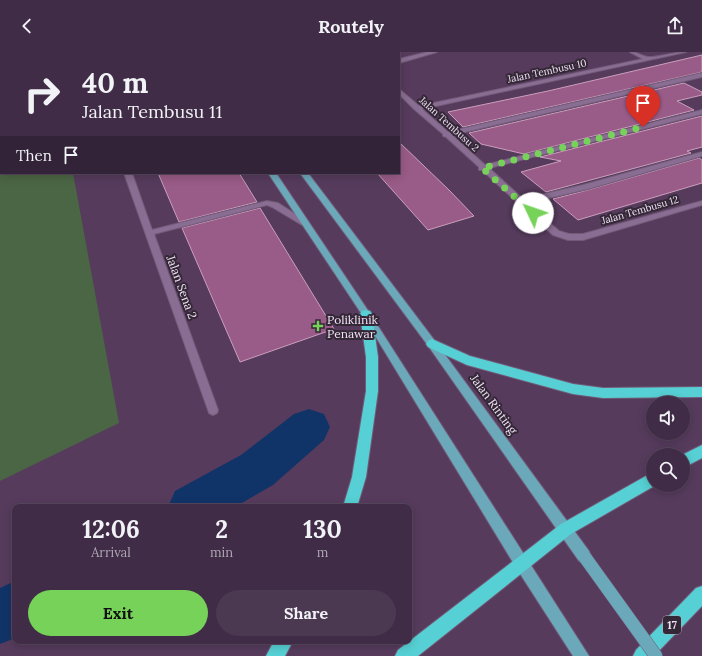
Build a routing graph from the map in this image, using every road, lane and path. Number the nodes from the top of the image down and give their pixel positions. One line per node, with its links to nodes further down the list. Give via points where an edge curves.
1 (434, 52): 5 (street)
2 (633, 52): 4 (street)
3 (683, 52): 4 (street, Jalan Tembusu 10)
4 (647, 59): 8 (street, Jalan Tembusu 10)
5 (400, 61)
6 (702, 75): 10 (street)
7 (400, 92): 8 (street, Jalan Tembusu 2)
8 (416, 108): 10 (street, Jalan Tembusu 2)
9 (702, 112): 12 (street)
10 (445, 135): 12 (street, Jalan Tembusu 2)
11 (702, 154): 16 (street)
12 (482, 168): 16 (street, Jalan Tembusu 2)
13 (128, 174): 19 (street, Jalan Sena 2)
14 (273, 174): 18 (main road)
15 (305, 174): 22 (main road, Jalan Rinting)
16 (521, 202): 20 (street, Jalan Tembusu 2, via 556,233)
17 (702, 203): 20 (street, Jalan Tembusu 12)
18 (305, 223): 19 (street, via 267,203); 21 (main road)
19 (150, 233): 24 (street, Jalan Sena 2)
20 (583, 237)
21 (366, 314): 28 (highway, via 368,344 372,357 372,391 359,477); 30 (main road)
22 (432, 344): 23 (highway, via 468,360 573,389 603,393); 29 (main road, Jalan Rinting)
23 (702, 392)
24 (213, 410)
25 (702, 451): 26 (highway)
26 (690, 458)
27 (646, 483): 29 (highway)
28 (351, 504)
29 (566, 529): 30 (highway); 37 (main road, Jalan Rinting, bridge)
30 (522, 564): 34 (highway); 35 (main road)
31 (702, 594): 36 (highway, 17)
32 (282, 644): 33 (highway)
33 (275, 656)
34 (404, 656)
35 (582, 656)
36 (642, 656)
37 (656, 656)

